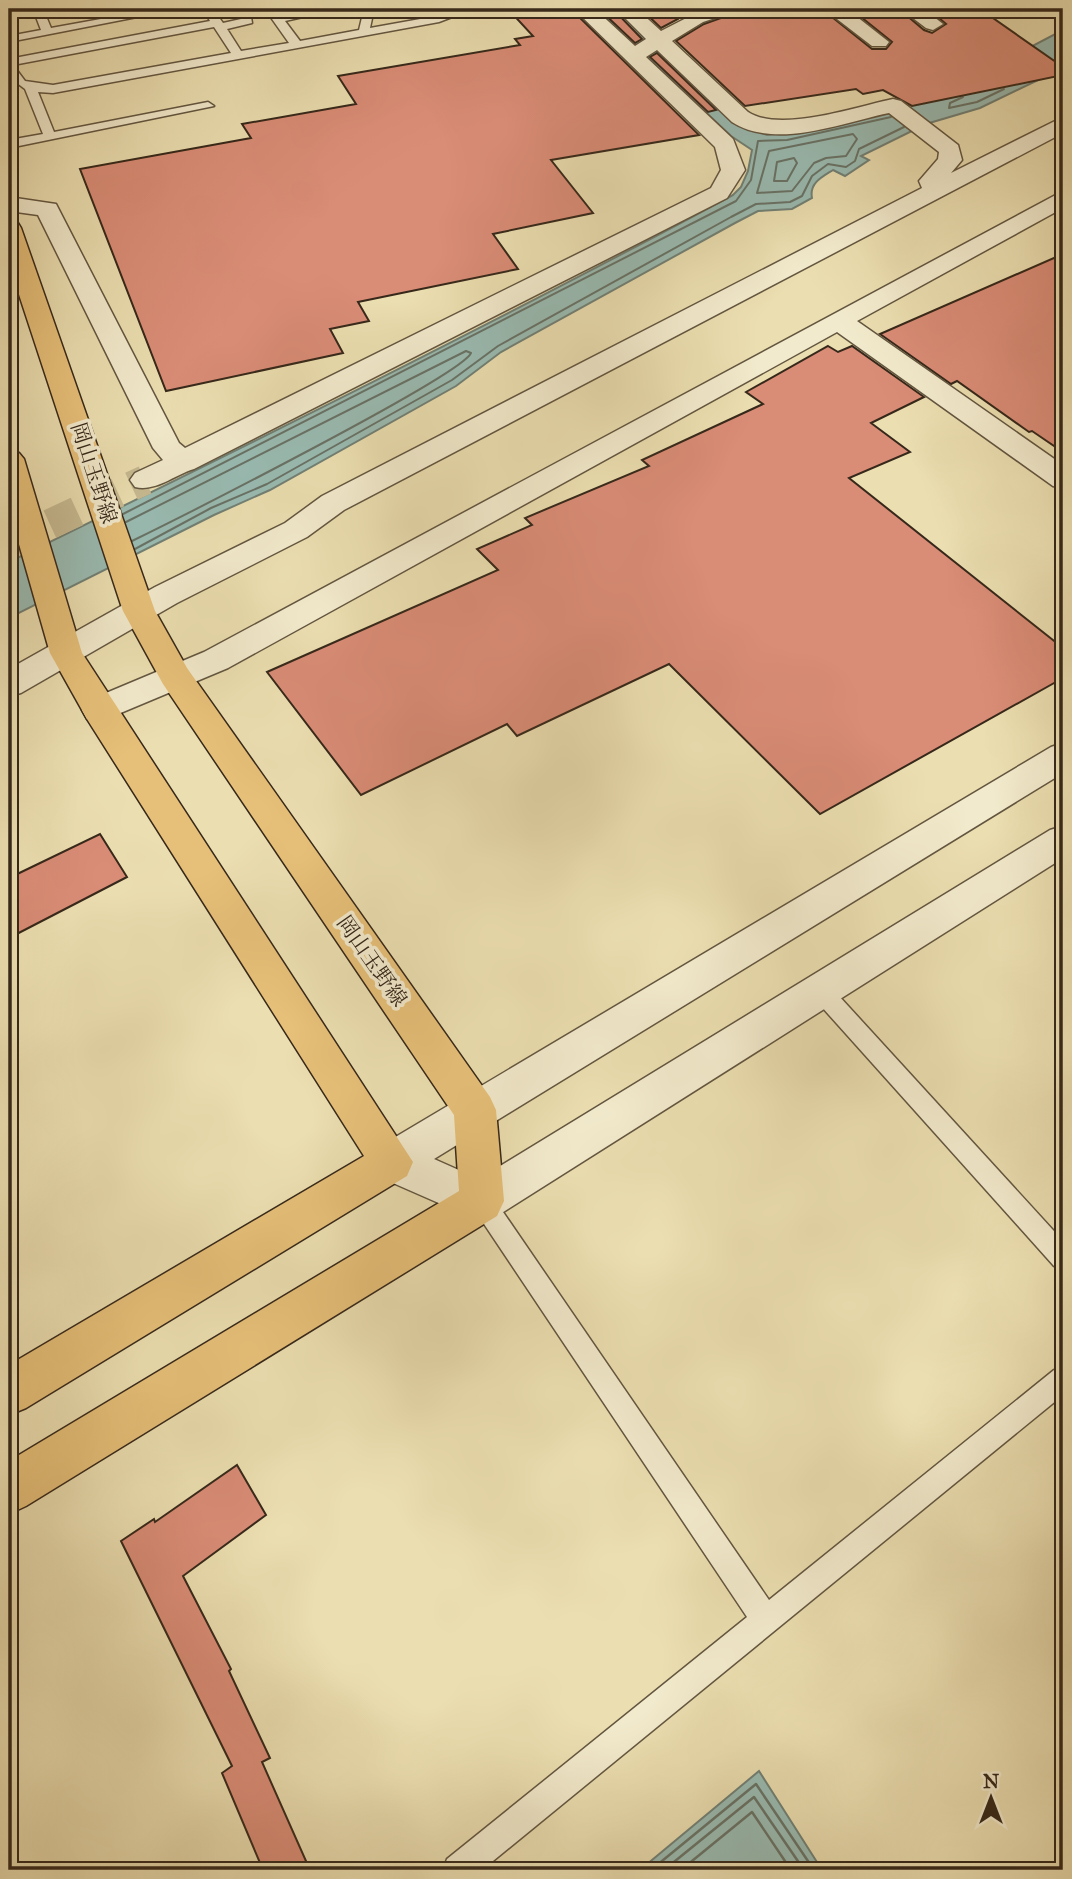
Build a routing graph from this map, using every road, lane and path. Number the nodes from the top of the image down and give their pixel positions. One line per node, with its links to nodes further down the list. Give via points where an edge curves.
1 (38, 9): 20 (lane)
2 (173, 9): 17 (lane)
3 (208, 9): 18 (lane)
4 (251, 9): 18 (lane, via 245,17 248,21)
5 (334, 9): 24 (lane, via 278,19)
6 (369, 9): 19 (lane)
7 (413, 9): 15 (lane)
8 (468, 9): 15 (lane)
9 (584, 9): 26 (street)
10 (626, 9): 26 (street)
11 (723, 9): 26 (street, via 696,18)
12 (834, 9): 23 (street)
13 (911, 9): 16 (street)
14 (74, 14): 17 (lane)
15 (439, 19): 19 (lane)
16 (933, 24)
17 (75, 27): 20 (lane)
18 (221, 28): 22 (lane); 25 (lane); 28 (lane)
19 (364, 31): 24 (lane)
20 (47, 32): 21 (lane)
21 (9, 39)
22 (120, 41): 27 (lane); 30 (lane)
23 (879, 42)
24 (296, 44): 28 (lane)
25 (161, 45)
26 (646, 47): 36 (street, via 754,126 784,128 895,107 950,150 950,160 931,181); 42 (street, via 725,144 734,163 732,178 719,193)
27 (127, 55)
28 (238, 55): 31 (lane, via 68,87)
29 (91, 57): 30 (lane)
30 (9, 67): 31 (lane, via 18,83)
31 (31, 89): 34 (lane)
32 (208, 106): 34 (lane)
33 (1063, 124): 36 (street)
34 (50, 136): 35 (lane)
35 (9, 144)
36 (935, 189): 45 (street, via 333,503 296,530)
37 (1063, 198): 40 (street)
38 (9, 204): 42 (street, via 47,209 167,448)
39 (9, 228): 45 (main road, 岡山玉野線)
40 (839, 321): 43 (street); 47 (street, via 216,660)
41 (9, 459): 46 (main road)
42 (184, 463): 44 (street)
43 (1063, 479)
44 (145, 480)
45 (139, 611): 46 (street); 47 (main road, 岡山玉野線)
46 (66, 653): 48 (street); 49 (main road)
47 (175, 676): 49 (street); 53 (main road, 岡山玉野線)
48 (9, 684)
49 (99, 710): 54 (main road)
50 (1063, 756): 53 (street)
51 (1063, 840): 52 (street)
52 (820, 990): 55 (street); 56 (lane)
53 (475, 1110): 54 (street); 55 (main road)
54 (392, 1162): 55 (street); 58 (main road)
55 (482, 1201): 59 (main road); 60 (lane)
56 (1063, 1258)
57 (1063, 1379): 60 (lane)
58 (9, 1391)
59 (9, 1489)
60 (766, 1620): 61 (lane)
61 (458, 1870)

